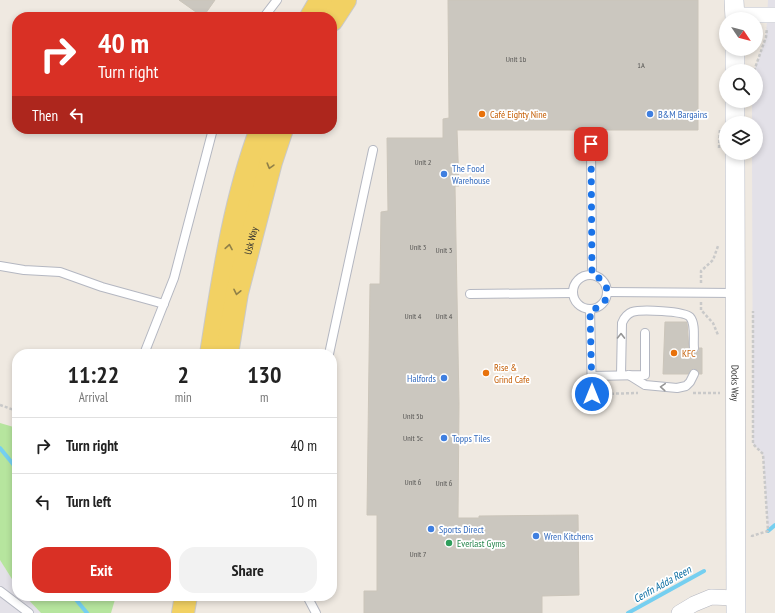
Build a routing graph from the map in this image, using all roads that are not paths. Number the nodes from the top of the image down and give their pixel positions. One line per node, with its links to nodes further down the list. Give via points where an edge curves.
1 (277, 0): 5 (lane)
2 (322, 0): 6 (main road)
3 (345, 0): 7 (main road)
4 (734, 11): 8 (street)
5 (268, 12)
6 (314, 12)
7 (337, 12)
8 (771, 15)
9 (212, 134): 21 (lane, via 174,278)
10 (259, 134): 26 (main road, Usk Way, one-way to 10, via 235,214)
11 (280, 134): 27 (main road, Usk Way, one-way to 27, via 237,293)
12 (591, 144): 16 (lane)
13 (372, 150): 28 (lane)
14 (735, 160): 19 (street, Docks Way)
15 (0, 266): 21 (lane, via 60,272)
16 (592, 275): 17 (lane, via 605,283); 18 (lane, via 577,282)
17 (608, 292): 19 (lane); 22 (lane, via 604,302)
18 (573, 293): 20 (lane); 22 (lane, via 576,303)
19 (735, 293): 39 (street, Docks Way)
20 (470, 294)
21 (164, 304): 25 (lane)
22 (590, 310): 31 (lane)
23 (645, 333): 30 (lane, via 645,375)
24 (694, 348): 30 (lane, one-way to 24, via 622,323 631,312 640,310 681,313 689,316 693,322)
25 (146, 349)
26 (212, 349)
27 (227, 349)
28 (330, 349)
29 (694, 374): 30 (lane, one-way to 30, via 686,386 677,388 645,385)
30 (625, 375): 31 (lane)
31 (592, 376): 32 (lane)
32 (592, 394)
33 (0, 591): 34 (lane)
34 (12, 600)
35 (13, 601): 40 (lane)
36 (172, 601): 41 (main road)
37 (185, 601): 42 (main road)
38 (310, 601): 43 (lane)
39 (736, 605): 44 (street, via 711,597)
40 (29, 613)
41 (170, 613)
42 (183, 613)
43 (316, 613)
44 (679, 613)

